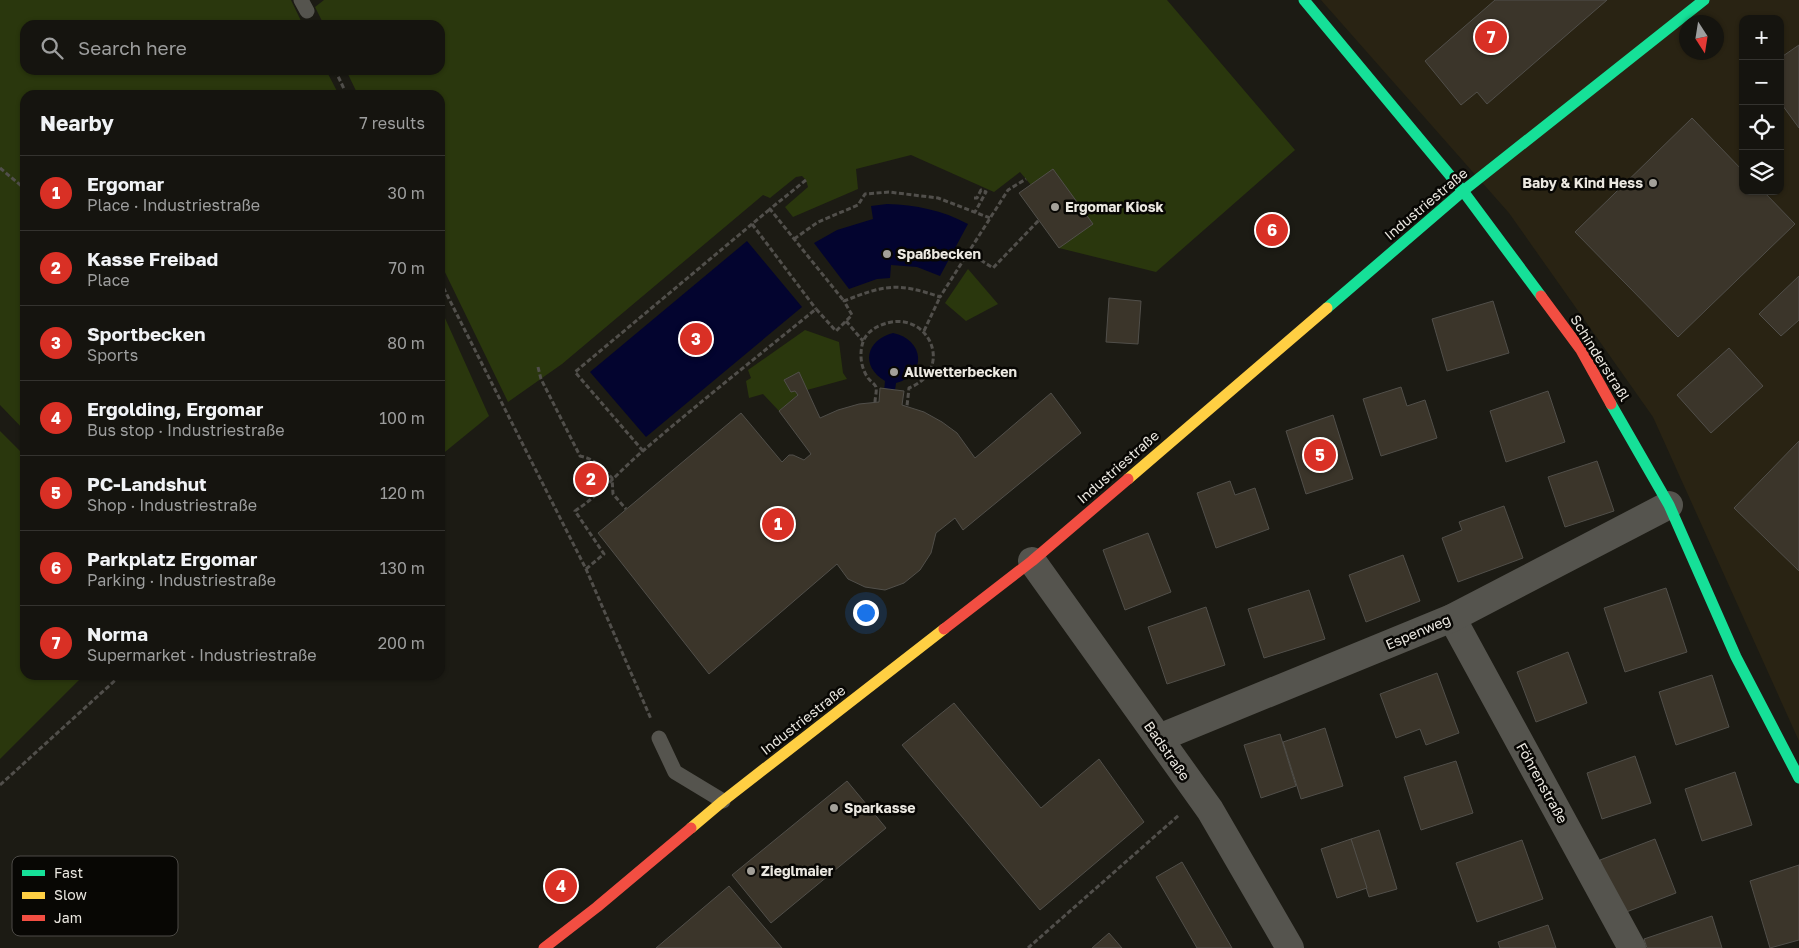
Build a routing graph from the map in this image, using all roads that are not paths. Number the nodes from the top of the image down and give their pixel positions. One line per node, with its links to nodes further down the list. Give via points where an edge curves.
1 (1304, 0): 3 (street, Schinderstraßl)
2 (1704, 0): 3 (street, Industriestraße)
3 (1463, 192): 4 (street, Schinderstraßl, via 1581,350); 5 (street, Industriestraße)
4 (1669, 505): 6 (street, Espenweg); 9 (street, Schinderstraßl, via 1736,657)
5 (1032, 560): 8 (street, Badstraße); 10 (street, Industriestraße)
6 (1452, 618): 8 (street, Espenweg); 13 (street, Föhrenstraße)
7 (659, 738): 10 (lane, via 675,772)
8 (1158, 738): 12 (street, Badstraße, via 1200,796)
9 (1799, 778)
10 (722, 801): 11 (street, Industriestraße, via 598,907)
11 (544, 948)
12 (1290, 948)
13 (1632, 948)

